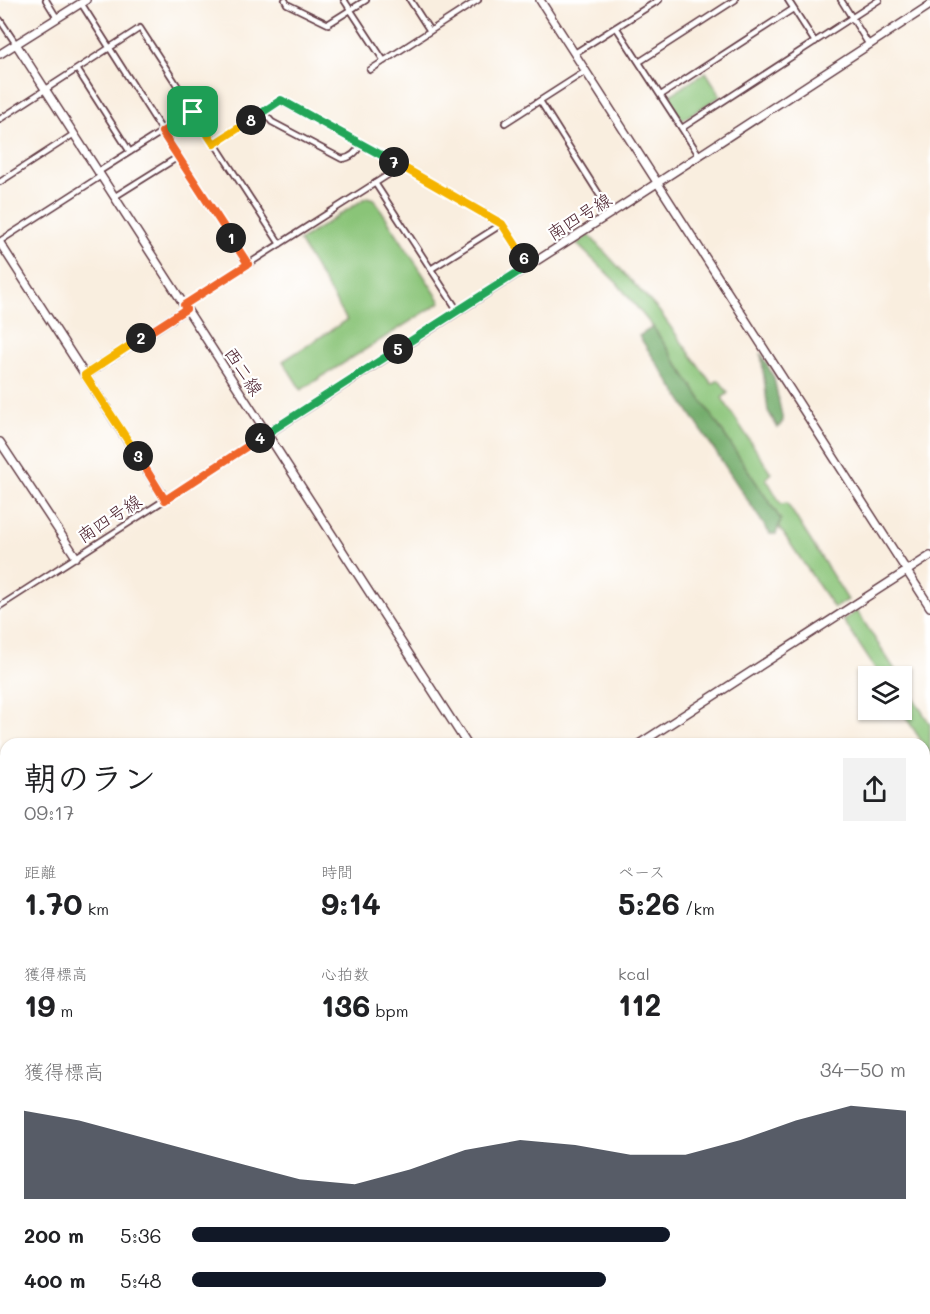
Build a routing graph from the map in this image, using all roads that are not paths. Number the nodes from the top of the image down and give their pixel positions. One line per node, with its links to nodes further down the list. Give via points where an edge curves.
1 (46, 0): 18 (street)
2 (285, 0): 16 (street, via 328,24)
3 (344, 0): 16 (street)
4 (366, 0): 16 (street)
5 (410, 0): 21 (street)
6 (540, 0): 26 (street)
7 (658, 0): 20 (street)
8 (735, 0): 29 (street)
9 (788, 0): 15 (street)
10 (841, 0): 17 (street)
11 (879, 0): 17 (street)
12 (84, 1): 18 (street); 25 (street)
13 (475, 1): 21 (street)
14 (930, 5): 24 (street, 南四号線)
15 (793, 9): 22 (street); 34 (street)
16 (351, 10): 28 (street)
17 (852, 17): 22 (street); 24 (street)
18 (57, 18): 23 (street)
19 (0, 20): 23 (street)
20 (616, 27): 26 (street); 29 (street)
21 (430, 32): 28 (street)
22 (815, 42): 40 (street)
23 (16, 44): 27 (street); 33 (street, 西二線)
24 (869, 45): 46 (street, 南四号線)
25 (109, 48): 30 (street); 36 (street, via 141,28); 41 (street)
26 (575, 53): 32 (street)
27 (0, 54)
28 (384, 61): 31 (street)
29 (639, 62): 34 (street)
30 (77, 69): 33 (street); 45 (street)
31 (370, 70)
32 (586, 71): 35 (street); 52 (street)
33 (45, 90): 38 (street); 42 (street, 西二線)
34 (661, 95): 40 (street)
35 (540, 101): 39 (street); 54 (street)
36 (193, 112): 41 (street); 43 (street)
37 (263, 112): 43 (street); 44 (street, via 281,100); 44 (street, via 272,122 342,159 357,151)
38 (0, 119)
39 (505, 123)
40 (682, 128): 46 (street)
41 (162, 132): 45 (street); 47 (street)
42 (74, 134): 49 (street, 西二線); 50 (street)
43 (214, 144): 57 (street)
44 (361, 144): 48 (street)
45 (130, 152): 49 (street)
46 (699, 155): 52 (street, 南四号線)
47 (178, 157): 53 (street); 58 (street)
48 (402, 166): 51 (street); 55 (street)
49 (99, 174): 53 (street, 西二線); 56 (street)
50 (0, 182)
51 (375, 183): 57 (street); 60 (street)
52 (659, 183): 54 (street, 南四号線); 69 (street)
53 (114, 197): 61 (street, 西二線)
54 (611, 213): 59 (street, 南四号線)
55 (502, 224): 59 (street); 60 (street)
56 (0, 242): 63 (street)
57 (280, 244): 58 (street)
58 (248, 264): 61 (street)
59 (529, 265): 62 (street, 南四号線)
60 (431, 269): 62 (street)
61 (185, 307): 63 (street); 64 (street, 西二線)
62 (458, 311): 64 (street, 南四号線)
63 (85, 375): 66 (street)
64 (267, 434): 66 (street, 南四号線); 72 (street, 西二線)
65 (0, 442): 68 (street)
66 (165, 500): 68 (street, 南四号線)
67 (930, 556): 69 (street)
68 (76, 557): 70 (street, 南四号線)
69 (907, 571): 71 (street); 73 (street)
70 (0, 606)
71 (930, 607)
72 (463, 738)
73 (648, 738)

